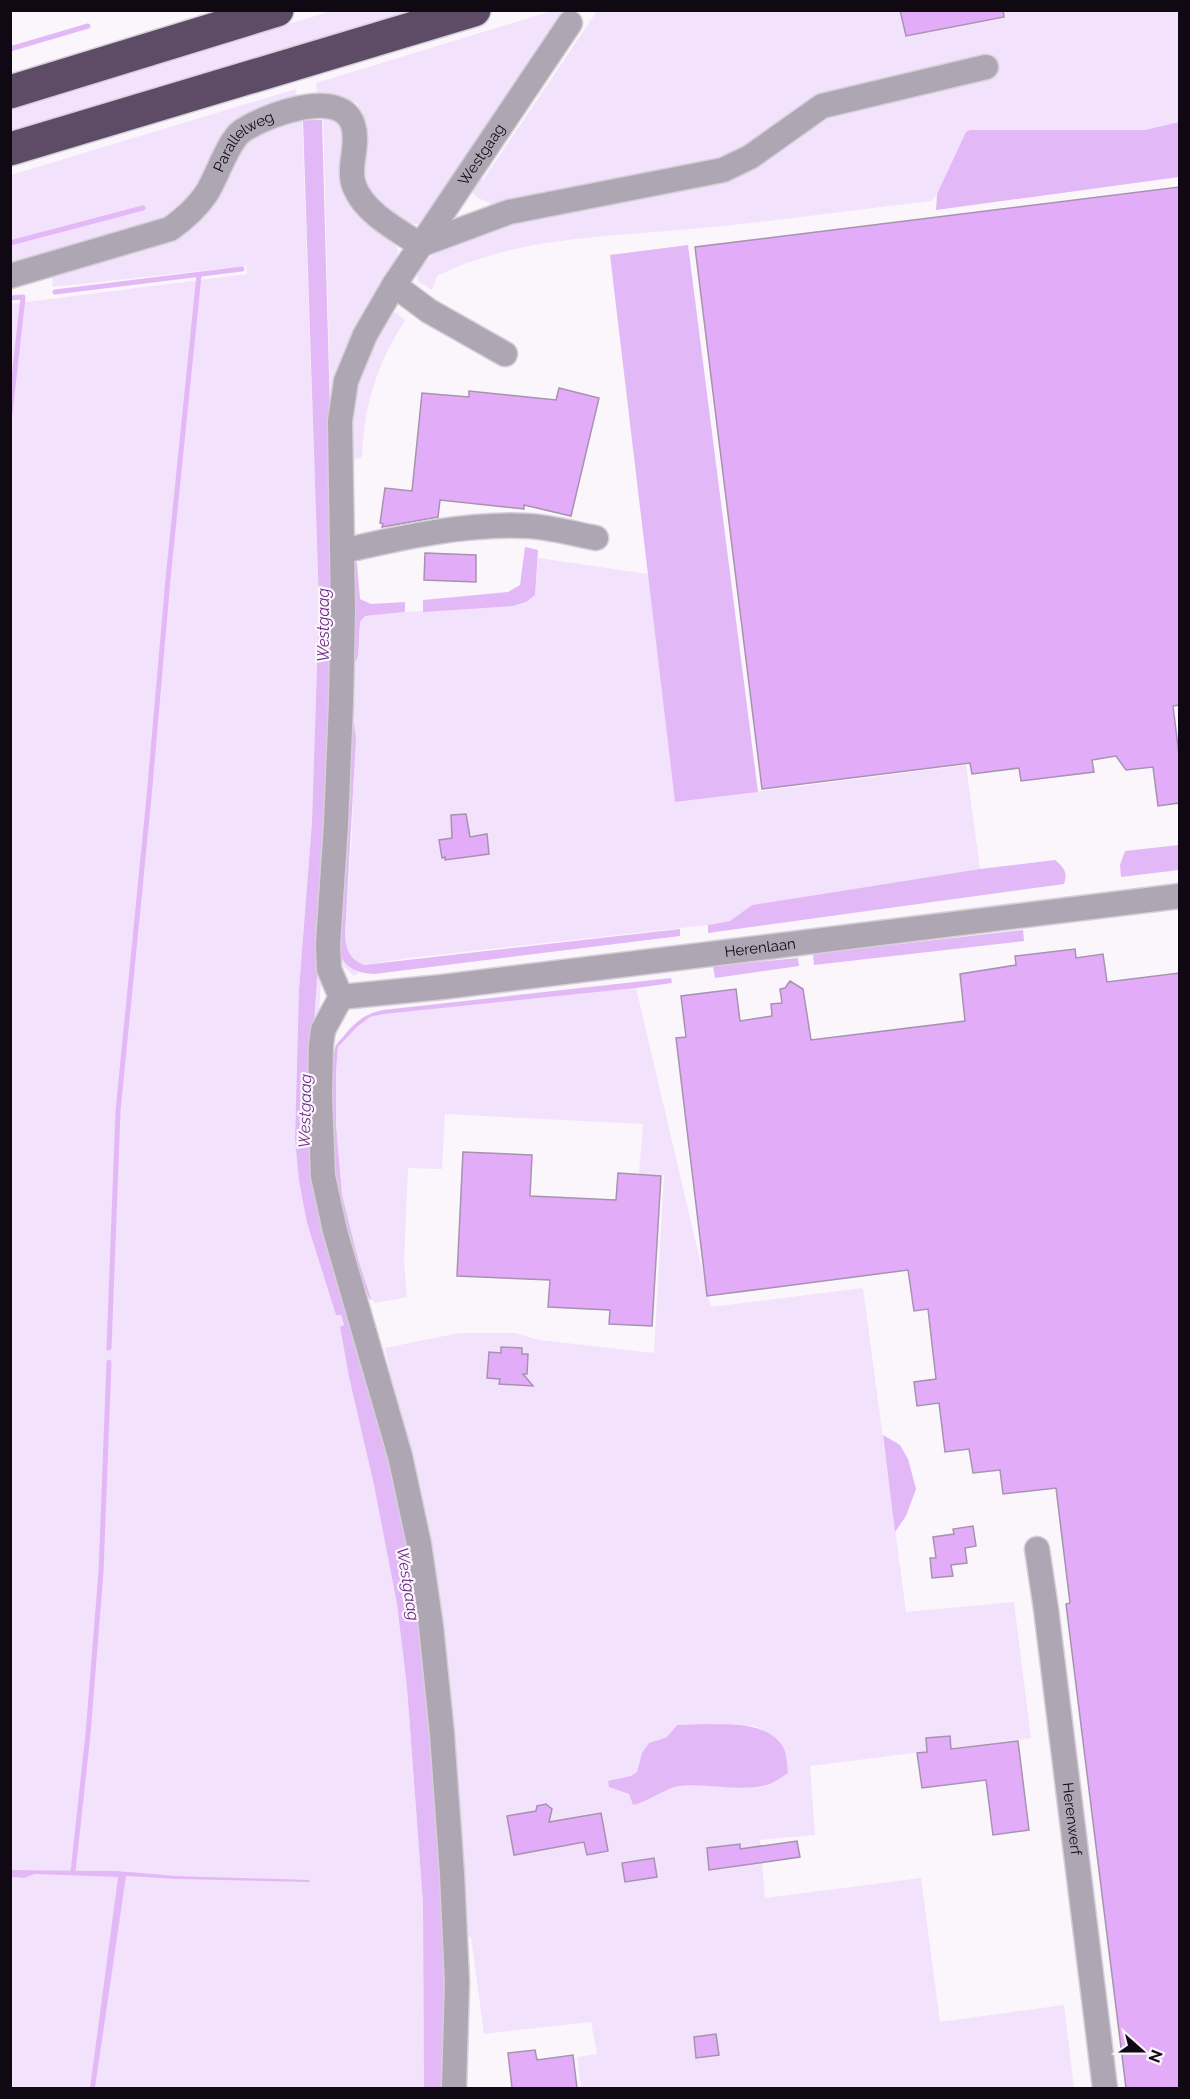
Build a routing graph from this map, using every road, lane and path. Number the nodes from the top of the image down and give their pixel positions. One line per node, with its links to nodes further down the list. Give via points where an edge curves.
1 (277, 10): 5 (highway)
2 (474, 10): 6 (highway)
3 (570, 23): 7 (street, Westgaag)
4 (986, 67): 7 (street, via 822,106 750,158 723,170 509,212)
5 (10, 92)
6 (10, 149)
7 (420, 245): 8 (street, Parallelweg, via 371,210 355,189 351,174 353,123 345,112 325,105 287,109 240,133 207,193 190,214 170,229); 9 (street, Westgaag)
8 (10, 276)
9 (394, 285): 10 (street); 12 (street, Westgaag, via 365,335 346,381 340,421)
10 (505, 354)
11 (596, 538): 12 (street, via 530,526 472,527 406,536)
12 (343, 551): 14 (street, Westgaag, via 341,703 328,944 329,969)
13 (1179, 896): 14 (street, Herenlaan, via 442,987)
14 (341, 996): 16 (street, via 323,1030 321,1045 323,1176 335,1231 400,1456 419,1544 442,1734 452,1874 457,1982)
15 (1037, 1549): 17 (street, Herenwerf)
16 (454, 2088)
17 (1106, 2088)

